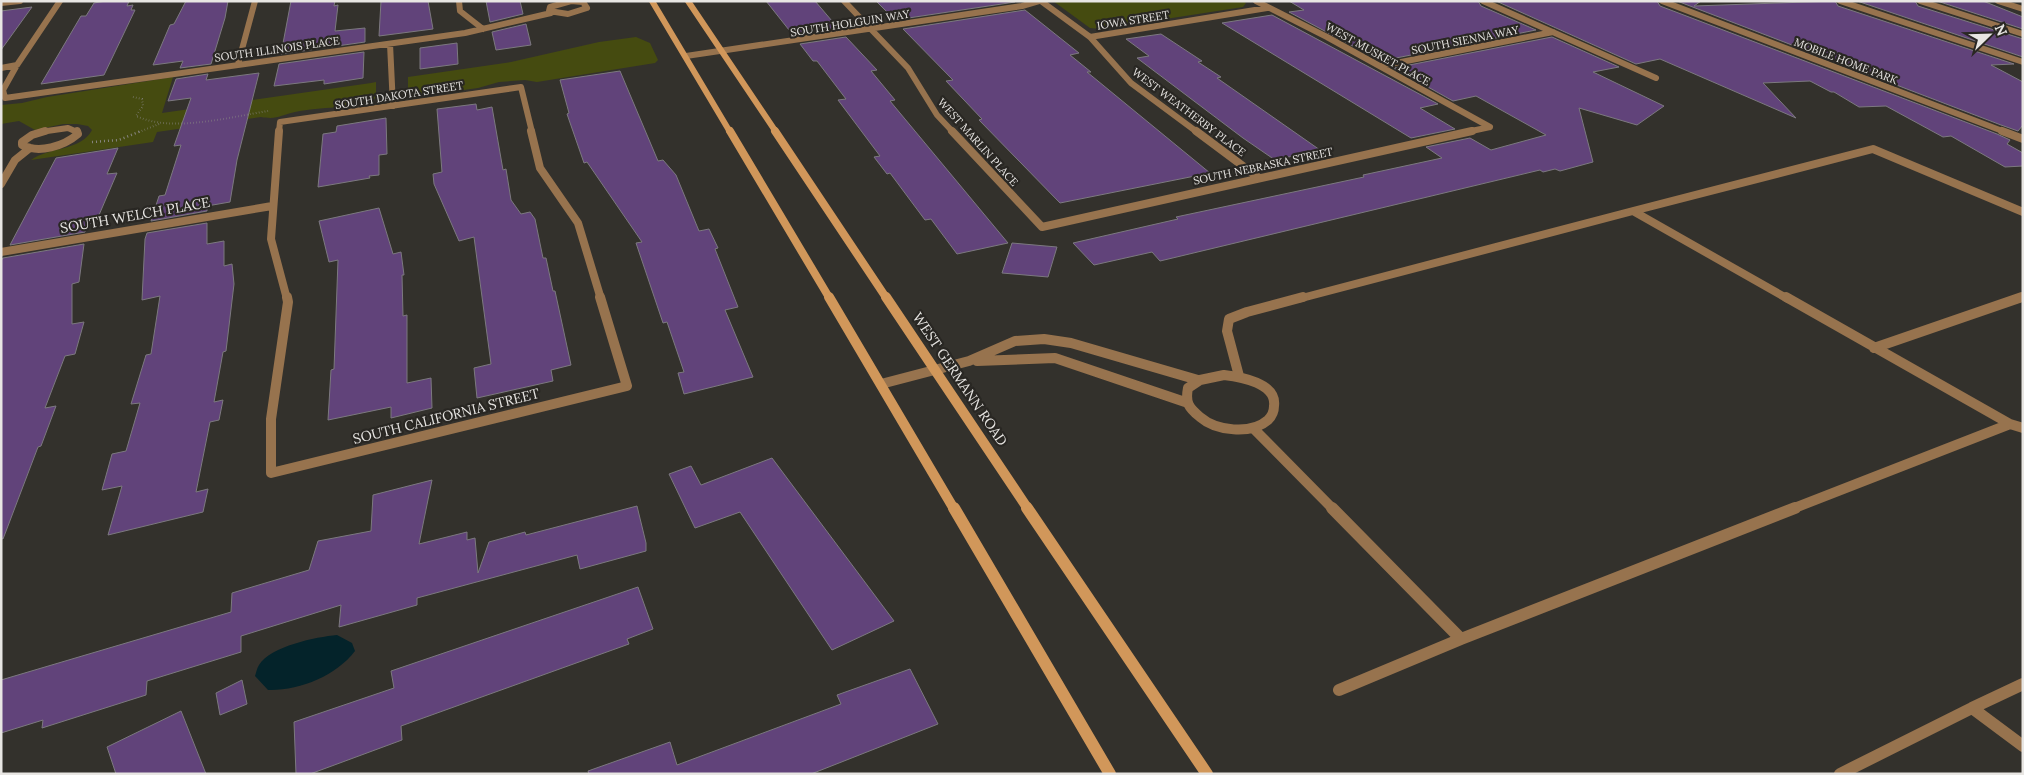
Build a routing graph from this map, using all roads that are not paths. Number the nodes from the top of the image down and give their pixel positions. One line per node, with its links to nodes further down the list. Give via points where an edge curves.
1 (20, 1): 16 (street)
2 (60, 1): 30 (street)
3 (255, 1): 29 (street)
4 (458, 1): 21 (street, via 460,11)
5 (652, 1): 27 (main road)
6 (688, 1): 26 (main road, WEST GERMANN ROAD)
7 (844, 1): 20 (street, WEST MARLIN PLACE)
8 (1030, 1): 20 (street, SOUTH HOLGUIN WAY)
9 (1040, 1): 20 (street, SOUTH HOLGUIN WAY); 24 (street, WEST WEATHERBY PLACE)
10 (1256, 1): 17 (street, WEST MUSKET PLACE)
11 (1483, 1): 22 (street)
12 (1662, 1): 36 (street, MOBILE HOME PARK)
13 (1840, 1): 28 (street)
14 (1920, 1): 23 (street)
15 (1998, 1): 18 (street)
16 (1, 3)
17 (1267, 8): 24 (street, IOWA STREET); 31 (street, WEST MUSKET PLACE)
18 (2023, 9)
19 (551, 13): 19 (street, SOUTH ILLINOIS PLACE, via 574,13 587,6 578,2 559,3 548,9); 21 (street, SOUTH ILLINOIS PLACE)
20 (869, 27): 26 (street, SOUTH HOLGUIN WAY); 43 (street, WEST MARLIN PLACE, via 908,68 937,115)
21 (483, 29): 25 (street, SOUTH ILLINOIS PLACE)
22 (1553, 32): 31 (street, SOUTH SIENNA WAY); 33 (street)
23 (2023, 34)
24 (1090, 37): 38 (street, WEST WEATHERBY PLACE, via 1131,83)
25 (390, 44): 29 (street, SOUTH ILLINOIS PLACE); 34 (street)
26 (723, 51): 27 (street, SOUTH HOLGUIN WAY); 50 (main road, WEST GERMANN ROAD)
27 (686, 56): 53 (main road)
28 (2023, 62)
29 (238, 64): 30 (street, SOUTH ILLINOIS PLACE, via 5,98 3,90)
30 (17, 66): 32 (street)
31 (1381, 66): 35 (street, WEST MUSKET PLACE)
32 (1, 68)
33 (1656, 78)
34 (393, 106): 40 (street, SOUTH DAKOTA STREET, via 280,122); 54 (street, SOUTH DAKOTA STREET, via 521,87 540,168 578,223)
35 (1490, 128): 38 (street, SOUTH NEBRASKA STREET)
36 (2023, 139)
37 (30, 148): 37 (street, via 24,147 22,142 33,135 68,128 78,131 75,138 68,141); 39 (street, via 15,160)
38 (1260, 178): 43 (street, SOUTH NEBRASKA STREET)
39 (1, 184)
40 (272, 206): 44 (street, SOUTH WELCH PLACE); 54 (street, SOUTH CALIFORNIA STREET, via 271,238 288,302 271,419 271,473)
41 (1633, 211): 42 (street, via 1873,148); 47 (street); 51 (street, via 1229,319 1227,331)
42 (2023, 212)
43 (1042, 227)
44 (1, 252)
45 (2023, 297): 47 (street)
46 (1044, 339): 48 (street); 49 (street, via 1015,341); 52 (street, via 1071,343)
47 (1874, 348): 56 (street)
48 (1037, 358): 49 (street); 55 (street, via 1055,358)
49 (969, 362): 50 (street)
50 (934, 370): 53 (street); 65 (main road, WEST GERMANN ROAD)
51 (1239, 376): 52 (street, via 1210,376); 57 (street, via 1265,388 1276,406 1265,423)
52 (1198, 380): 55 (street, via 1190,386)
53 (881, 384): 64 (main road)
54 (628, 386)
55 (1186, 402): 57 (street, via 1198,419 1210,425)
56 (2010, 424): 58 (street); 59 (street)
57 (1253, 428): 59 (street)
58 (2023, 428)
59 (1461, 640): 61 (street)
60 (2023, 684): 62 (street)
61 (1339, 690)
62 (1972, 708): 63 (street); 66 (street)
63 (2023, 746)
64 (1110, 774)
65 (1207, 774)
66 (1840, 774)

